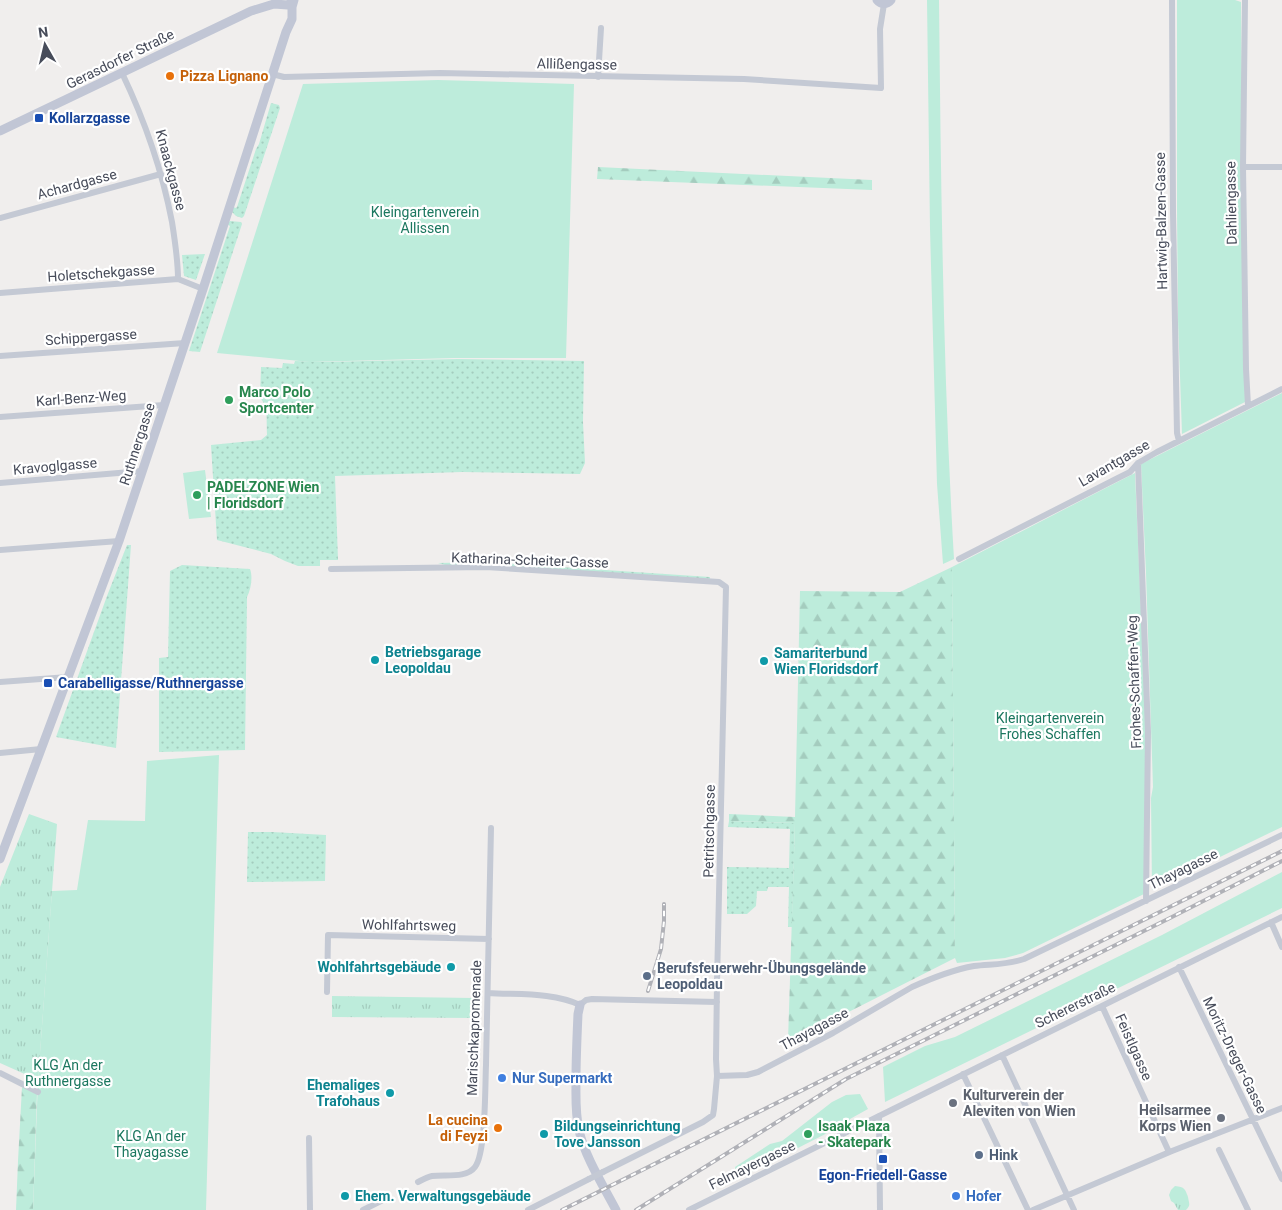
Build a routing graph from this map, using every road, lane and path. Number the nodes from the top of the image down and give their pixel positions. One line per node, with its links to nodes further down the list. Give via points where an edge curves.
1 (266, 0): 7 (street, Gerasdorfer Straße)
2 (294, 0): 6 (street, Gerasdorfer Straße, via 288,5); 9 (street, Ruthnergasse, via 292,19)
3 (1172, 0): 27 (street, Hartwig-Balzen-Gasse)
4 (1245, 0): 14 (street, Dahliengasse)
5 (884, 1): 12 (street, Allißengasse, via 880,29 881,88 744,79)
6 (279, 3): 7 (street, Gerasdorfer Straße); 9 (street, Ruthnergasse, via 286,14)
7 (251, 11): 10 (street, Gerasdorfer Straße)
8 (600, 28): 12 (street)
9 (286, 32): 11 (street, Ruthnergasse)
10 (122, 73): 13 (street, Gerasdorfer Straße); 16 (street, Knaackgasse, via 148,131)
11 (272, 74): 12 (street, Allißengasse, via 284,77 440,73); 19 (street, Ruthnergasse)
12 (598, 77)
13 (0, 131)
14 (1243, 167): 15 (street); 25 (street, Dahliengasse)
15 (1282, 168)
16 (162, 174): 17 (street, Achardgasse); 18 (street, Knaackgasse, via 174,236)
17 (0, 218)
18 (178, 279): 19 (street, Holetschekgasse); 20 (street, Holetschekgasse)
19 (203, 289): 21 (street, Ruthnergasse)
20 (0, 293)
21 (184, 342): 22 (street, Schippergasse); 24 (street, Ruthnergasse)
22 (0, 356)
23 (1282, 389): 25 (street, Lavantgasse)
24 (164, 405): 26 (street, Karl-Benz-Weg); 29 (street, Ruthnergasse)
25 (1248, 406): 27 (street, Lavantgasse)
26 (0, 417)
27 (1179, 441): 28 (street, Lavantgasse)
28 (1138, 463): 33 (street, Lavantgasse, via 1130,472); 43 (street, Frohes-Schaffen-Weg, via 1149,777)
29 (142, 471): 30 (street, Kravoglgasse); 31 (street, Ruthnergasse)
30 (0, 483)
31 (119, 541): 32 (street); 36 (street, Ruthnergasse)
32 (0, 550)
33 (959, 559)
34 (331, 569): 35 (street, Katharina-Scheiter-Gasse, via 486,567 719,582)
35 (726, 586): 51 (street, Petritschgasse)
36 (68, 677): 37 (street); 38 (street, Ruthnergasse)
37 (0, 682)
38 (41, 750): 39 (street); 42 (street, Ruthnergasse)
39 (0, 753)
40 (491, 828): 46 (street, Marischkapromenade)
41 (1282, 835): 43 (street, Thayagasse)
42 (0, 859)
43 (1146, 901): 57 (street, Thayagasse, via 1018,961 966,968 924,981 758,1072)
44 (1282, 917): 45 (street, Schererstraße)
45 (1271, 922): 47 (street); 48 (street, Schererstraße)
46 (489, 939): 49 (street, Wohlfahrtsweg, via 328,935); 50 (street, Marischkapromenade)
47 (1282, 947)
48 (1180, 968): 53 (street, Schererstraße); 61 (street, Moritz-Dreger-Gasse)
49 (327, 992)
50 (488, 994): 52 (street, via 528,995 569,1000); 66 (street, Marischkapromenade, via 484,1118 477,1164 472,1171 430,1176)
51 (717, 1002): 52 (street, via 592,999); 57 (street, Petritschgasse)
52 (580, 1005): 72 (street, via 576,1083 578,1124 588,1154)
53 (1102, 1006): 54 (street, Schererstraße); 64 (street, Feistlgasse)
54 (1002, 1055): 56 (street, Schererstraße); 67 (street)
55 (0, 1073): 58 (street)
56 (963, 1074): 60 (street, Schererstraße); 75 (street)
57 (717, 1076): 71 (street, bridge, via 715,1104 709,1119)
58 (38, 1092)
59 (1282, 1108): 61 (street)
60 (879, 1116): 73 (street, Felmayergasse); 74 (street)
61 (1252, 1120): 64 (street); 65 (street, Moritz-Dreger-Gasse)
62 (309, 1138): 69 (street)
63 (1219, 1150): 78 (street)
64 (1169, 1152): 67 (street)
65 (1282, 1179)
66 (418, 1182)
67 (1067, 1196): 76 (street); 77 (street)
68 (383, 1200): 70 (street)
69 (310, 1210)
70 (363, 1210)
71 (528, 1210)
72 (616, 1210)
73 (690, 1210)
74 (880, 1210)
75 (1028, 1210)
76 (1033, 1210)
77 (1074, 1210)
78 (1248, 1210)

